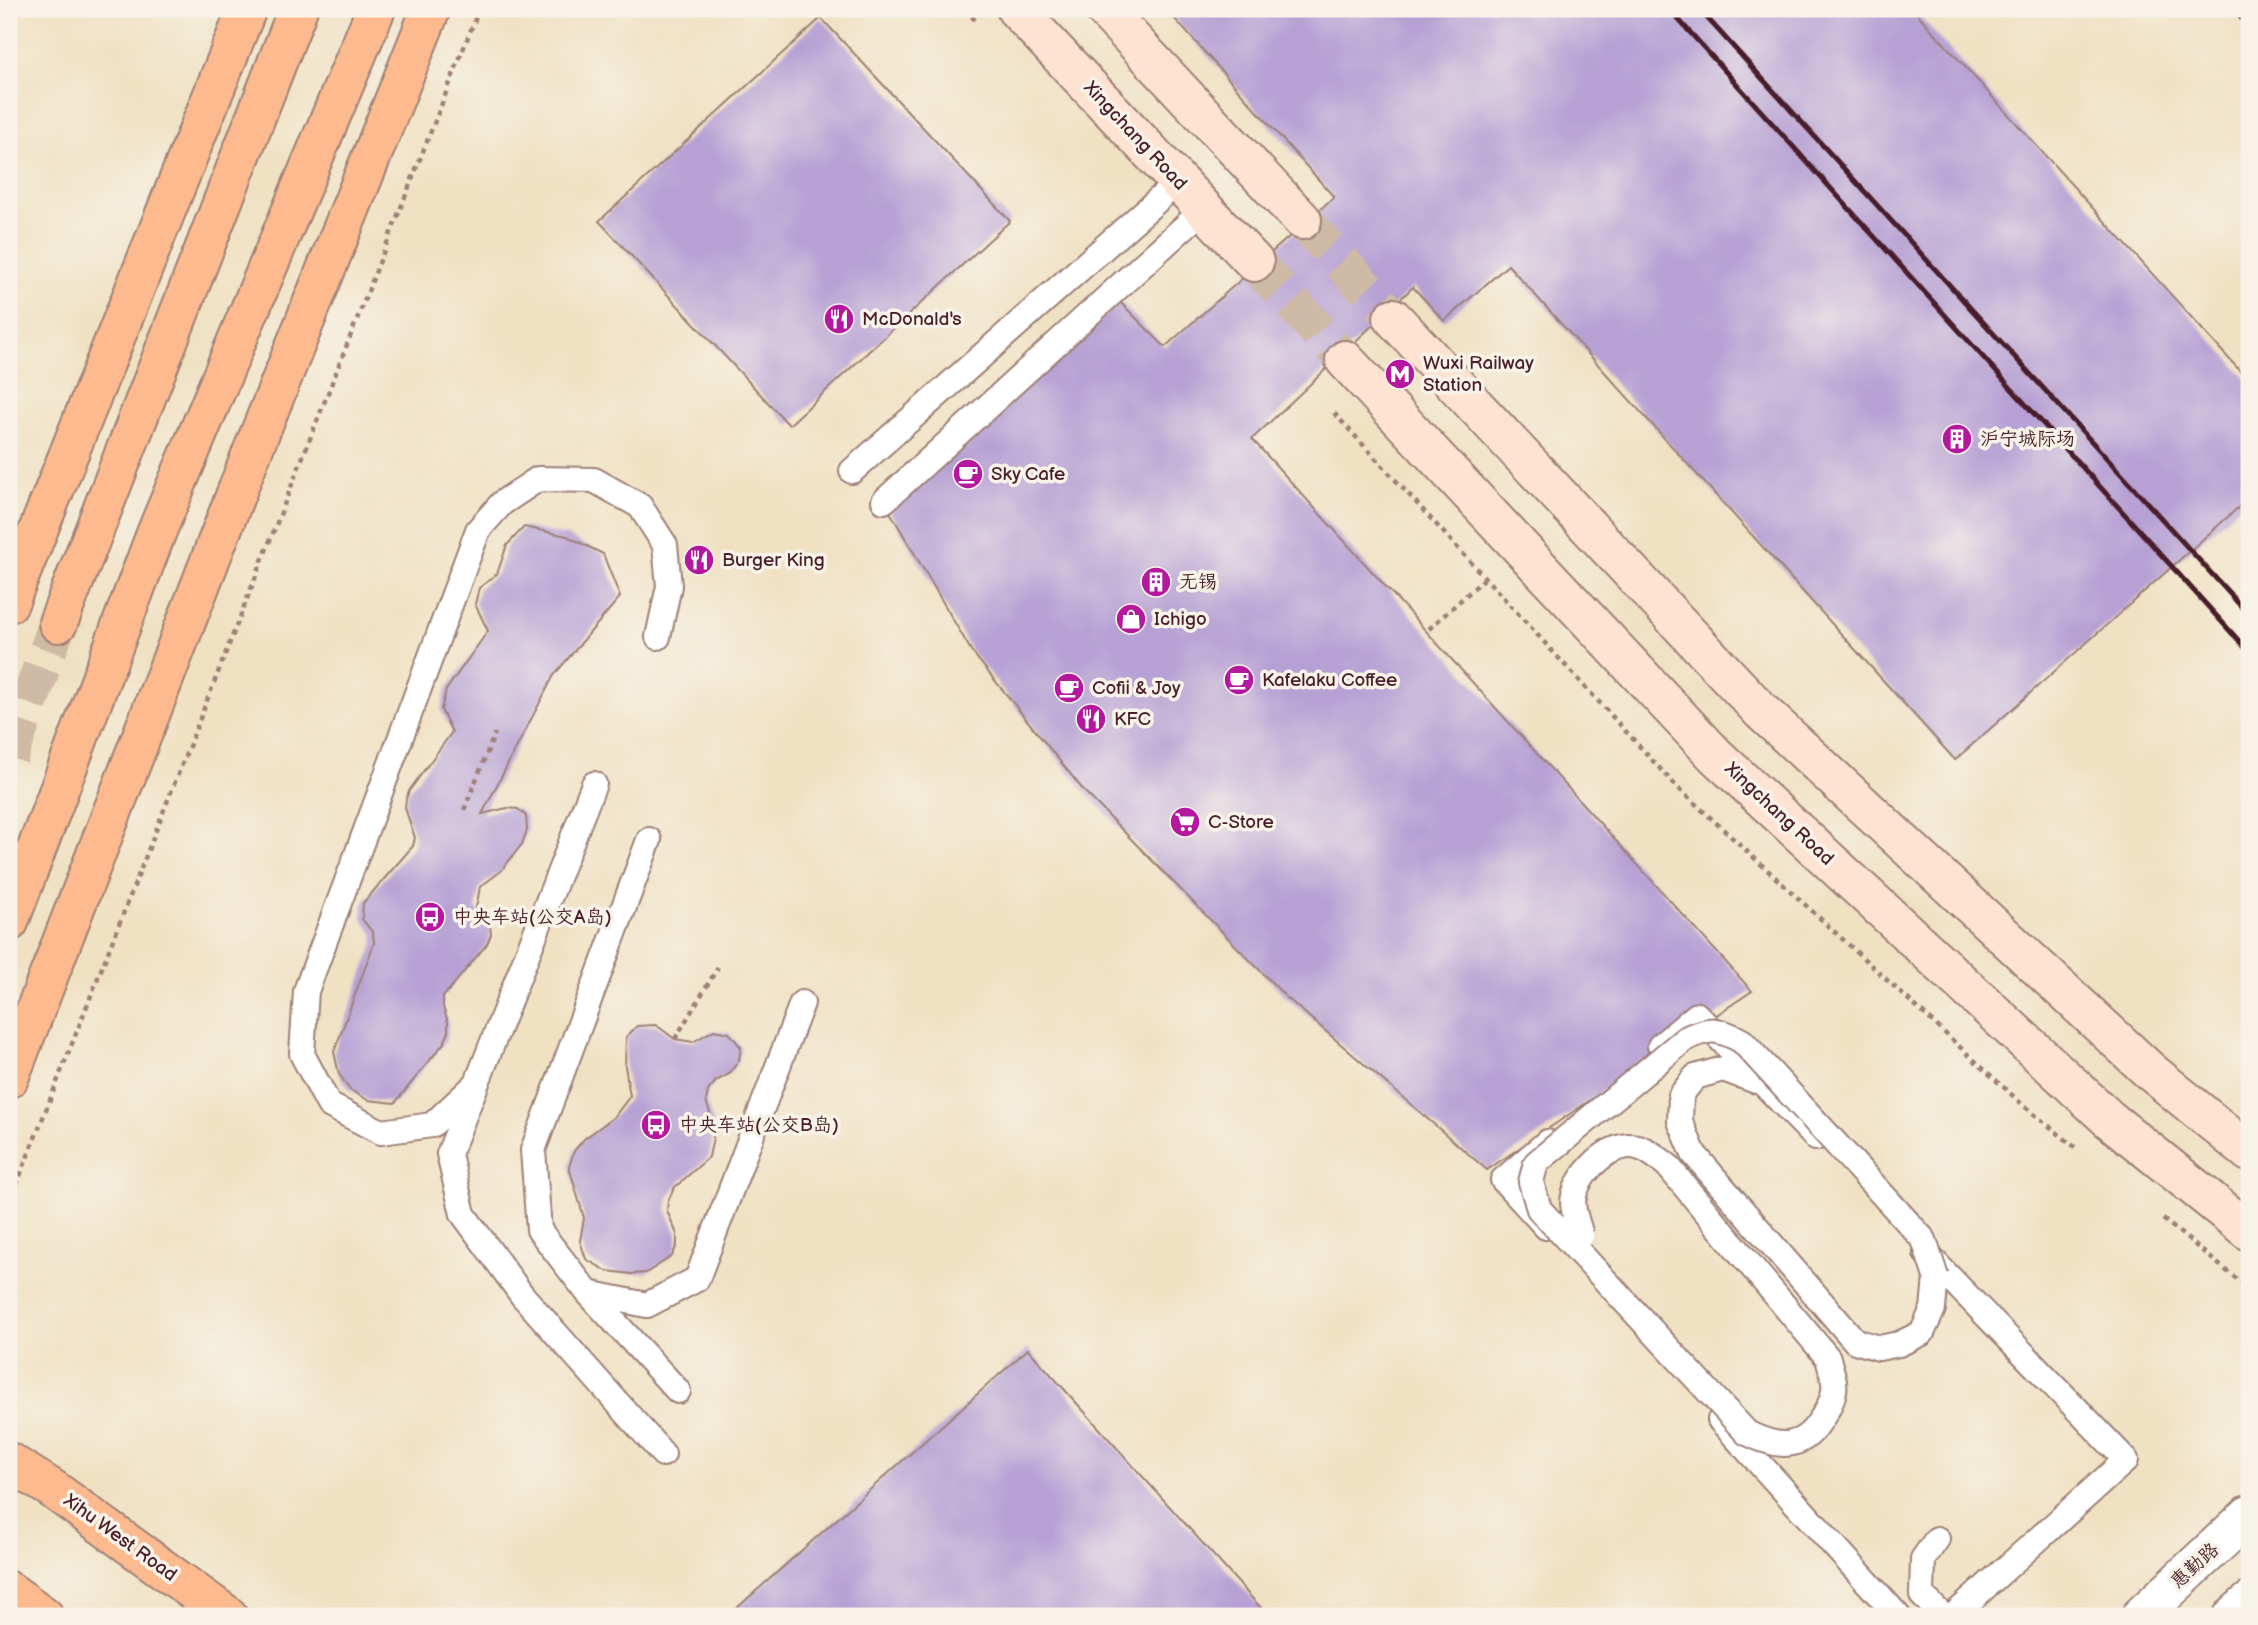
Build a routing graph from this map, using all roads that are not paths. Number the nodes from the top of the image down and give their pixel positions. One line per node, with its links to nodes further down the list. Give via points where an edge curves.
1 (247, 9): 14 (main road)
2 (298, 9): 15 (main road)
3 (376, 9): 19 (main road, via 157,531)
4 (431, 9): 21 (main road, via 249,460)
5 (1016, 9): 7 (main road, Xingchang Road)
6 (1104, 9): 8 (main road)
7 (1191, 196): 9 (main road, Xingchang Road); 12 (lane); 13 (lane)
8 (1302, 219)
9 (1254, 262)
10 (1393, 318): 24 (main road, via 1761,711 2150,1071)
11 (1345, 360): 25 (main road, Xingchang Road, via 1716,756 2109,1119)
12 (852, 471)
13 (884, 501)
14 (9, 603)
15 (58, 623)
16 (658, 638): 23 (lane, via 669,586 665,545 640,506 594,480 538,479 502,503 478,530 306,991 302,1054 329,1105 381,1132 432,1125)
17 (594, 784): 23 (lane)
18 (649, 840): 27 (lane, via 533,1150 539,1230)
19 (9, 922)
20 (802, 1003): 27 (lane, via 697,1279 647,1306)
21 (9, 1078)
22 (1762, 1083): 26 (lane, via 1697,1015 1503,1180); 26 (lane, bridge, via 1723,1069 1695,1077 1681,1095 1680,1121 1694,1154 1856,1341 1879,1348 1922,1333 1933,1309 1936,1277 1924,1240 1742,1041 1723,1030 1703,1030 1685,1039 1536,1163 1531,1182 1539,1209 1747,1433 1769,1444 1796,1443 1814,1430 1829,1408 1835,1389 1828,1358 1667,1165 1648,1151 1628,1146 1605,1155 1578,1184 1573,1204 1581,1234); 39 (lane, via 2126,1460)
23 (476, 1084): 29 (lane, via 449,1154 463,1214 522,1295)
24 (2249, 1152)
25 (2249, 1231)
26 (1592, 1278): 37 (lane)
27 (588, 1293): 28 (lane)
28 (678, 1391)
29 (663, 1454)
30 (9, 1462): 36 (main road, Xihu West Road)
31 (2249, 1515): 40 (street, 惠勤路)
32 (1937, 1538): 38 (lane, via 1923,1559 1922,1595)
33 (9, 1591): 35 (main road)
34 (2249, 1602): 41 (street)
35 (44, 1616)
36 (228, 1616)
37 (1898, 1616)
38 (1943, 1616)
39 (1952, 1616)
40 (2140, 1616)
41 (2233, 1616)

